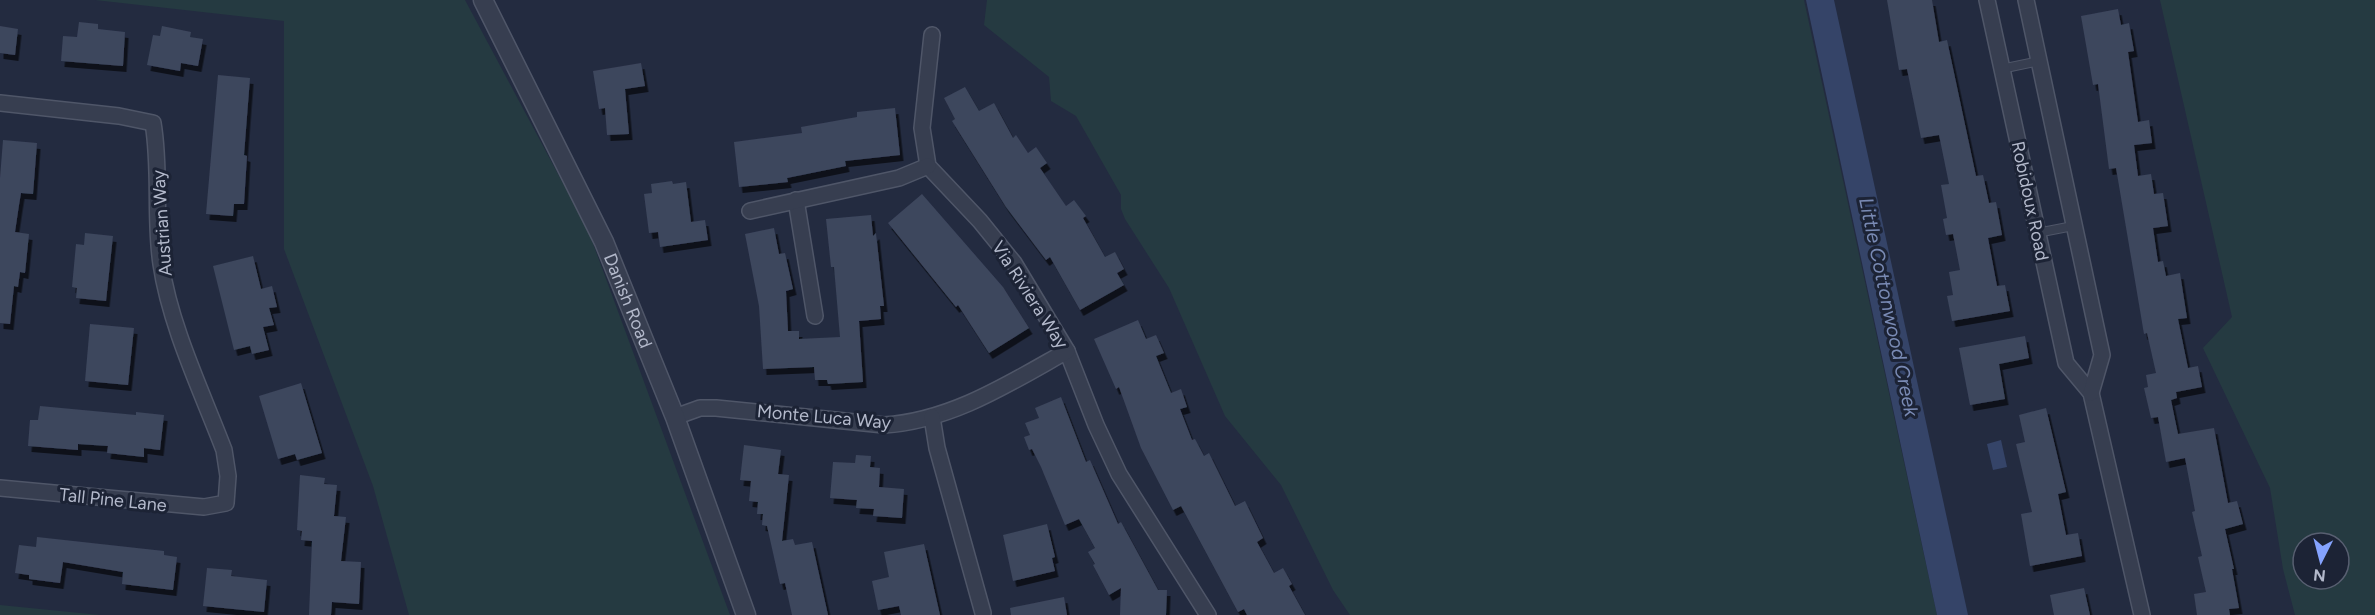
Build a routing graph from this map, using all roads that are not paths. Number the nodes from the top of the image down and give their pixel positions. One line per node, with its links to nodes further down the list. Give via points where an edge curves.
1 (483, 0): 16 (street, Danish Road, via 604,242)
2 (1987, 0): 6 (street, Robidoux Road)
3 (2026, 0): 5 (street, Robidoux Road)
4 (932, 35): 8 (street, via 922,128)
5 (2039, 61): 6 (lane); 11 (street, Robidoux Road)
6 (2001, 69): 12 (street, Robidoux Road)
7 (0, 103): 19 (street, Austrian Way, via 153,123 158,150 161,265 171,305 224,450 228,476)
8 (928, 165): 9 (street, via 899,178); 14 (street, Via Riviera Way, via 1014,263)
9 (796, 200): 10 (street); 13 (street)
10 (750, 211)
11 (2073, 226): 12 (lane); 15 (street, Robidoux Road, via 2102,355)
12 (2036, 233): 15 (street, Robidoux Road, via 2066,363)
13 (815, 316)
14 (1067, 351): 17 (street, Monte Luca Way, via 993,393); 22 (street, Via Riviera Way, via 1119,474)
15 (2091, 393): 23 (street, Robidoux Road)
16 (675, 417): 17 (street, Monte Luca Way, via 700,408 884,425); 21 (street, Danish Road)
17 (932, 417): 20 (street)
18 (0, 488): 19 (street, Tall Pine Lane, via 178,507)
19 (226, 503)
20 (983, 613)
21 (746, 615)
22 (1208, 615)
23 (2142, 615)

